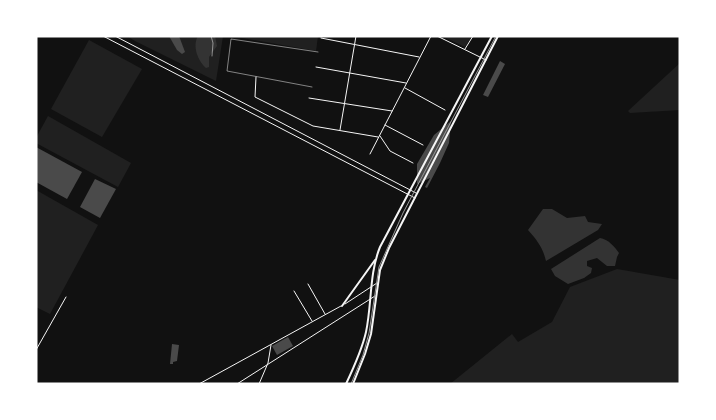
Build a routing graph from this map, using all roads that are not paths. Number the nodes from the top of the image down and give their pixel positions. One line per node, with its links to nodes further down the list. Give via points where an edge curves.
1 (103, 36): 34 (street)
2 (115, 36): 32 (street)
3 (356, 36): 10 (street)
4 (431, 36): 13 (street)
5 (437, 36): 11 (street)
6 (473, 36): 11 (street)
7 (492, 36): 14 (main road)
8 (498, 36): 15 (main road)
9 (321, 38): 10 (street)
10 (354, 45): 13 (street); 17 (street)
11 (465, 50): 14 (street)
12 (318, 52): 18 (lane, via 231,39 227,71)
13 (420, 57): 19 (street)
14 (480, 57): 15 (street); 32 (main road)
15 (486, 60): 33 (main road)
16 (316, 67): 17 (street)
17 (350, 73): 19 (street); 23 (street)
18 (256, 77): 20 (lane); 27 (street, via 254,97 313,126)
19 (406, 83): 21 (street)
20 (312, 87)
21 (404, 88): 24 (street); 25 (street)
22 (309, 98): 23 (street)
23 (345, 102): 25 (street); 27 (street)
24 (445, 110)
25 (392, 111): 26 (street)
26 (385, 125): 28 (street); 29 (street)
27 (340, 131): 28 (street)
28 (379, 136): 30 (street); 31 (street, via 390,150)
29 (423, 145)
30 (370, 154)
31 (413, 163)
32 (410, 190): 33 (street); 34 (main road)
33 (418, 194): 35 (main road)
34 (408, 195): 35 (street); 36 (main road)
35 (415, 198): 37 (main road, via 389,248)
36 (376, 258): 39 (main road); 44 (main road)
37 (377, 282): 39 (street); 41 (main road)
38 (308, 284): 45 (street)
39 (371, 288): 43 (main road); 44 (street)
40 (294, 292): 46 (street)
41 (376, 295): 43 (street); 54 (main road, via 366,354)
42 (66, 296): 48 (street)
43 (370, 299): 49 (street); 53 (main road, via 364,340)
44 (342, 306): 45 (street)
45 (325, 315): 46 (street)
46 (313, 322): 47 (street)
47 (271, 345): 49 (street); 50 (street)
48 (36, 350)
49 (268, 363): 51 (street); 52 (street)
50 (199, 384)
51 (236, 384)
52 (260, 384)
53 (346, 384)
54 (353, 384)

